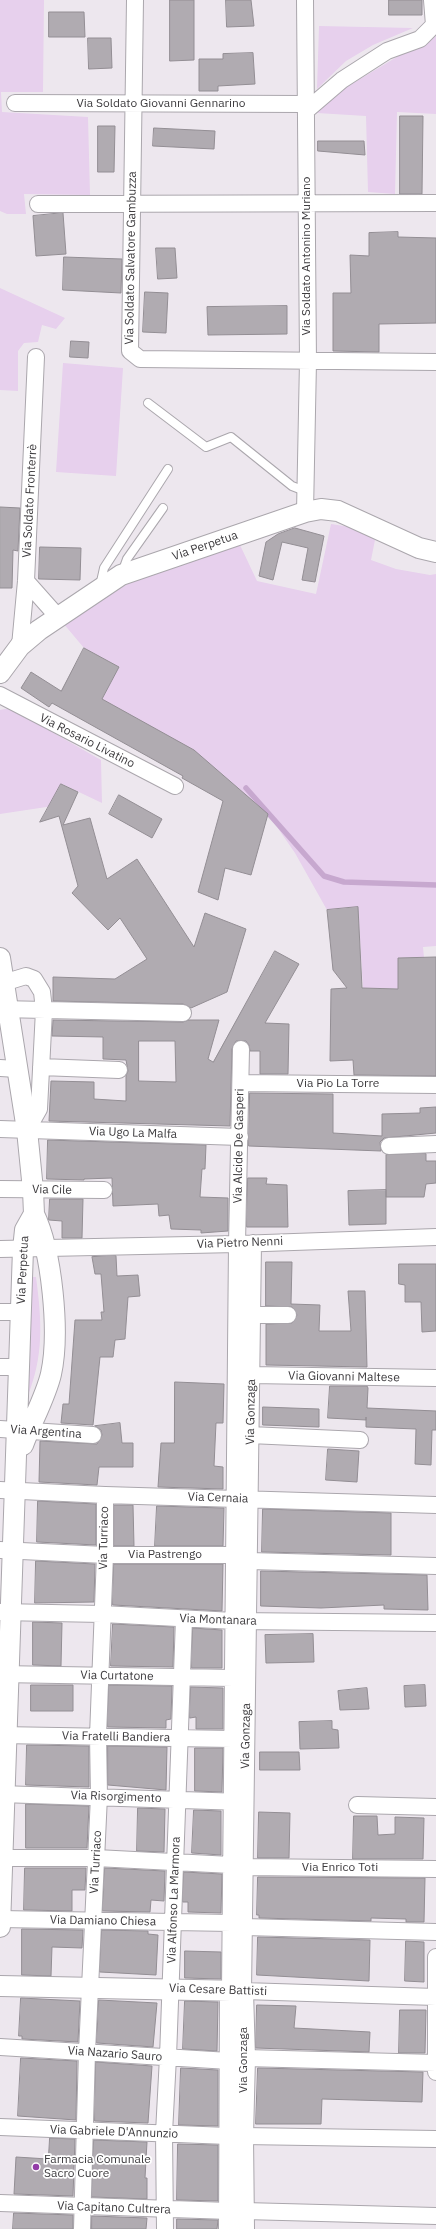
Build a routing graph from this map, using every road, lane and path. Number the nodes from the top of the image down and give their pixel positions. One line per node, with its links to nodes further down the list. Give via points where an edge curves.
1 (135, 0): 5 (street, Via Soldato Salvatore Gambuzza)
2 (305, 0): 6 (street, Via Soldato Antonino Muriano)
3 (432, 0): 6 (street, via 434,25 420,39 387,51)
4 (15, 103): 5 (street, Via Soldato Giovanni Gennarino)
5 (134, 104): 6 (street, Via Soldato Giovanni Gennarino); 9 (street, Via Soldato Salvatore Gambuzza)
6 (306, 107): 10 (street, Via Soldato Antonino Muriano)
7 (436, 203): 10 (street)
8 (38, 204): 9 (street)
9 (133, 204): 10 (street); 12 (street, Via Soldato Salvatore Gambuzza, via 130,351 140,359)
10 (307, 204): 12 (street, Via Soldato Antonino Muriano)
11 (36, 357): 21 (street, Via Soldato Fronterrè)
12 (308, 361): 13 (street, Via Soldato Salvatore Gambuzza); 16 (street, Via Soldato Antonino Muriano)
13 (436, 362)
14 (148, 403): 16 (lane, via 206,447 231,437 292,486)
15 (168, 469): 22 (lane, via 104,568)
16 (305, 491): 18 (street, Via Soldato Antonino Muriano)
17 (163, 508): 20 (lane, via 127,559)
18 (305, 512): 19 (street, Via Perpetua, via 321,509 338,511 418,548); 20 (street, Via Perpetua)
19 (436, 552)
20 (121, 576): 22 (street, Via Perpetua)
21 (26, 580): 23 (street); 24 (street, Via Soldato Fronterrè)
22 (100, 588): 23 (street, Via Perpetua)
23 (58, 617): 24 (street, Via Perpetua)
24 (7, 658)
25 (0, 695): 26 (street, Via Rosario Livatino)
26 (175, 786)
27 (0, 958): 28 (street, Via Perpetua)
28 (3, 983): 29 (street, Via Perpetua); 30 (street, via 26,976 34,979 42,992)
29 (3, 1010): 30 (street); 34 (street, Via Perpetua)
30 (44, 1010): 31 (street); 33 (street)
31 (183, 1013)
32 (241, 1049): 36 (street, Via Alcide De Gasperi)
33 (42, 1067): 35 (street); 39 (street, via 39,1109)
34 (9, 1069): 39 (street, Via Perpetua)
35 (119, 1070)
36 (241, 1083): 37 (street, Via Pio La Torre); 40 (street, Via Alcide De Gasperi)
37 (436, 1085)
38 (0, 1129): 39 (street, Via Ugo La Malfa)
39 (27, 1130): 40 (street, Via Ugo La Malfa); 44 (street, Via Perpetua)
40 (240, 1137): 48 (street, Via Alcide De Gasperi)
41 (436, 1144): 42 (street)
42 (390, 1146)
43 (0, 1189): 44 (street, Via Cile)
44 (33, 1190): 45 (street, Via Cile); 46 (street, Via Perpetua)
45 (104, 1190)
46 (34, 1214): 50 (street, Via Perpetua, via 25,1230); 51 (street, via 41,1229)
47 (436, 1237): 48 (street, Via Pietro Nenni)
48 (245, 1244): 51 (street, Via Pietro Nenni); 54 (street, Via Gonzaga); 66 (street, Via Gonzaga)
49 (0, 1249): 50 (street, Via Pietro Nenni)
50 (23, 1249): 51 (street, Via Pietro Nenni); 53 (street, Via Perpetua)
51 (45, 1249): 60 (street, via 51,1279 55,1330 51,1374)
52 (0, 1312): 53 (street)
53 (21, 1312): 57 (street, Via Perpetua)
54 (252, 1315): 55 (street); 58 (street, Via Gonzaga)
55 (288, 1315)
56 (0, 1367): 57 (street)
57 (20, 1367): 60 (street, Via Perpetua)
58 (251, 1375): 59 (street, Via Giovanni Maltese); 62 (street, Via Gonzaga)
59 (436, 1378)
60 (16, 1430): 61 (street, Via Argentina); 64 (street, via 17,1464)
61 (93, 1435)
62 (250, 1435): 63 (street); 66 (street, Via Gonzaga)
63 (360, 1440)
64 (8, 1490): 65 (street, Via Cernaia); 68 (street)
65 (105, 1495): 66 (street, Via Cernaia); 69 (street, Via Turriaco)
66 (242, 1499): 67 (street, Via Cernaia); 70 (street, Via Gonzaga)
67 (436, 1505)
68 (7, 1550): 69 (street, Via Pastrengo); 72 (street)
69 (105, 1555): 70 (street, Via Pastrengo); 73 (street, Via Turriaco)
70 (242, 1558): 71 (street, Via Pastrengo); 75 (street, Via Gonzaga)
71 (436, 1566)
72 (5, 1612): 73 (street, Via Montanara); 77 (street)
73 (102, 1614): 74 (street, Via Montanara); 78 (street, Via Turriaco)
74 (184, 1620): 75 (street, Via Montanara); 79 (street, Via Alfonso La Marmora)
75 (241, 1621): 76 (street, Via Montanara); 80 (street, Via Gonzaga); 88 (street, Via Gonzaga)
76 (436, 1623)
77 (4, 1674): 78 (street, Via Curtatone); 81 (street)
78 (102, 1675): 79 (street, Via Curtatone); 82 (street, Via Turriaco)
79 (182, 1678): 80 (street, Via Curtatone); 83 (street, Via Alfonso La Marmora)
80 (233, 1678): 84 (street, Via Gonzaga)
81 (3, 1735): 82 (street, Via Fratelli Bandiera); 85 (street)
82 (98, 1736): 83 (street, Via Fratelli Bandiera); 86 (street, Via Turriaco)
83 (181, 1738): 84 (street, Via Fratelli Bandiera); 87 (street, Via Alfonso La Marmora)
84 (232, 1739): 88 (street, Via Gonzaga)
85 (2, 1794): 86 (street, Via Risorgimento); 91 (street)
86 (99, 1796): 87 (street, Via Risorgimento); 92 (street, Via Turriaco)
87 (178, 1800): 88 (street, Via Risorgimento); 93 (street, Via Alfonso La Marmora)
88 (239, 1802): 94 (street, Via Gonzaga)
89 (357, 1805): 90 (street)
90 (436, 1807)
91 (1, 1858): 92 (street, Via Enrico Toti); 96 (street)
92 (96, 1858): 93 (street, Via Enrico Toti); 97 (street, Via Turriaco)
93 (175, 1863): 94 (street, Via Enrico Toti); 98 (street, Via Alfonso La Marmora)
94 (238, 1866): 95 (street, Via Enrico Toti); 99 (street, Via Gonzaga)
95 (436, 1868)
96 (0, 1919): 97 (street, Via Damiano Chiesa); 100 (street)
97 (93, 1922): 98 (street, Via Damiano Chiesa); 105 (street, Via Turriaco)
98 (173, 1923): 99 (street, Via Damiano Chiesa); 104 (street, Via Alfonso La Marmora)
99 (237, 1925): 101 (street, Via Damiano Chiesa); 106 (street, Via Gonzaga)
100 (0, 1927)
101 (436, 1932)
102 (436, 1957): 107 (street)
103 (0, 1986): 105 (street, Via Cesare Battisti)
104 (170, 1988): 105 (street, Via Cesare Battisti); 106 (street, Via Cesare Battisti); 110 (street, Via Alfonso La Marmora)
105 (90, 1989): 109 (street, Via Turriaco)
106 (237, 1991): 107 (street, Via Cesare Battisti); 111 (street, Via Gonzaga)
107 (436, 1997): 112 (street)
108 (0, 2047): 109 (street, Via Nazario Sauro)
109 (87, 2052): 110 (street, Via Nazario Sauro); 115 (street, Via Turriaco)
110 (168, 2057): 111 (street, Via Nazario Sauro); 116 (street, Via Alfonso La Marmora)
111 (237, 2059): 112 (street, Via Nazario Sauro); 117 (street, Via Gonzaga)
112 (436, 2064): 113 (street)
113 (436, 2072)
114 (0, 2127): 115 (street, Via Gabriele D'Annunzio)
115 (84, 2132): 116 (street, Via Gabriele D'Annunzio); 120 (street, Via Turriaco)
116 (164, 2133): 117 (street, Via Gabriele D'Annunzio); 121 (street, Via Alfonso La Marmora)
117 (236, 2136): 118 (street, Via Gabriele D'Annunzio); 123 (street, Via Gonzaga)
118 (436, 2139)
119 (0, 2203): 120 (street, Via Capitano Cultrera)
120 (82, 2207): 121 (street, Via Capitano Cultrera); 125 (street, Via Turriaco)
121 (166, 2210): 123 (street, Via Capitano Cultrera); 126 (street, Via Alfonso La Marmora)
122 (436, 2216): 123 (street, Via Capitano Cultrera)
123 (236, 2220)
124 (436, 2222): 127 (street)
125 (82, 2229)
126 (165, 2229)
127 (436, 2229)

